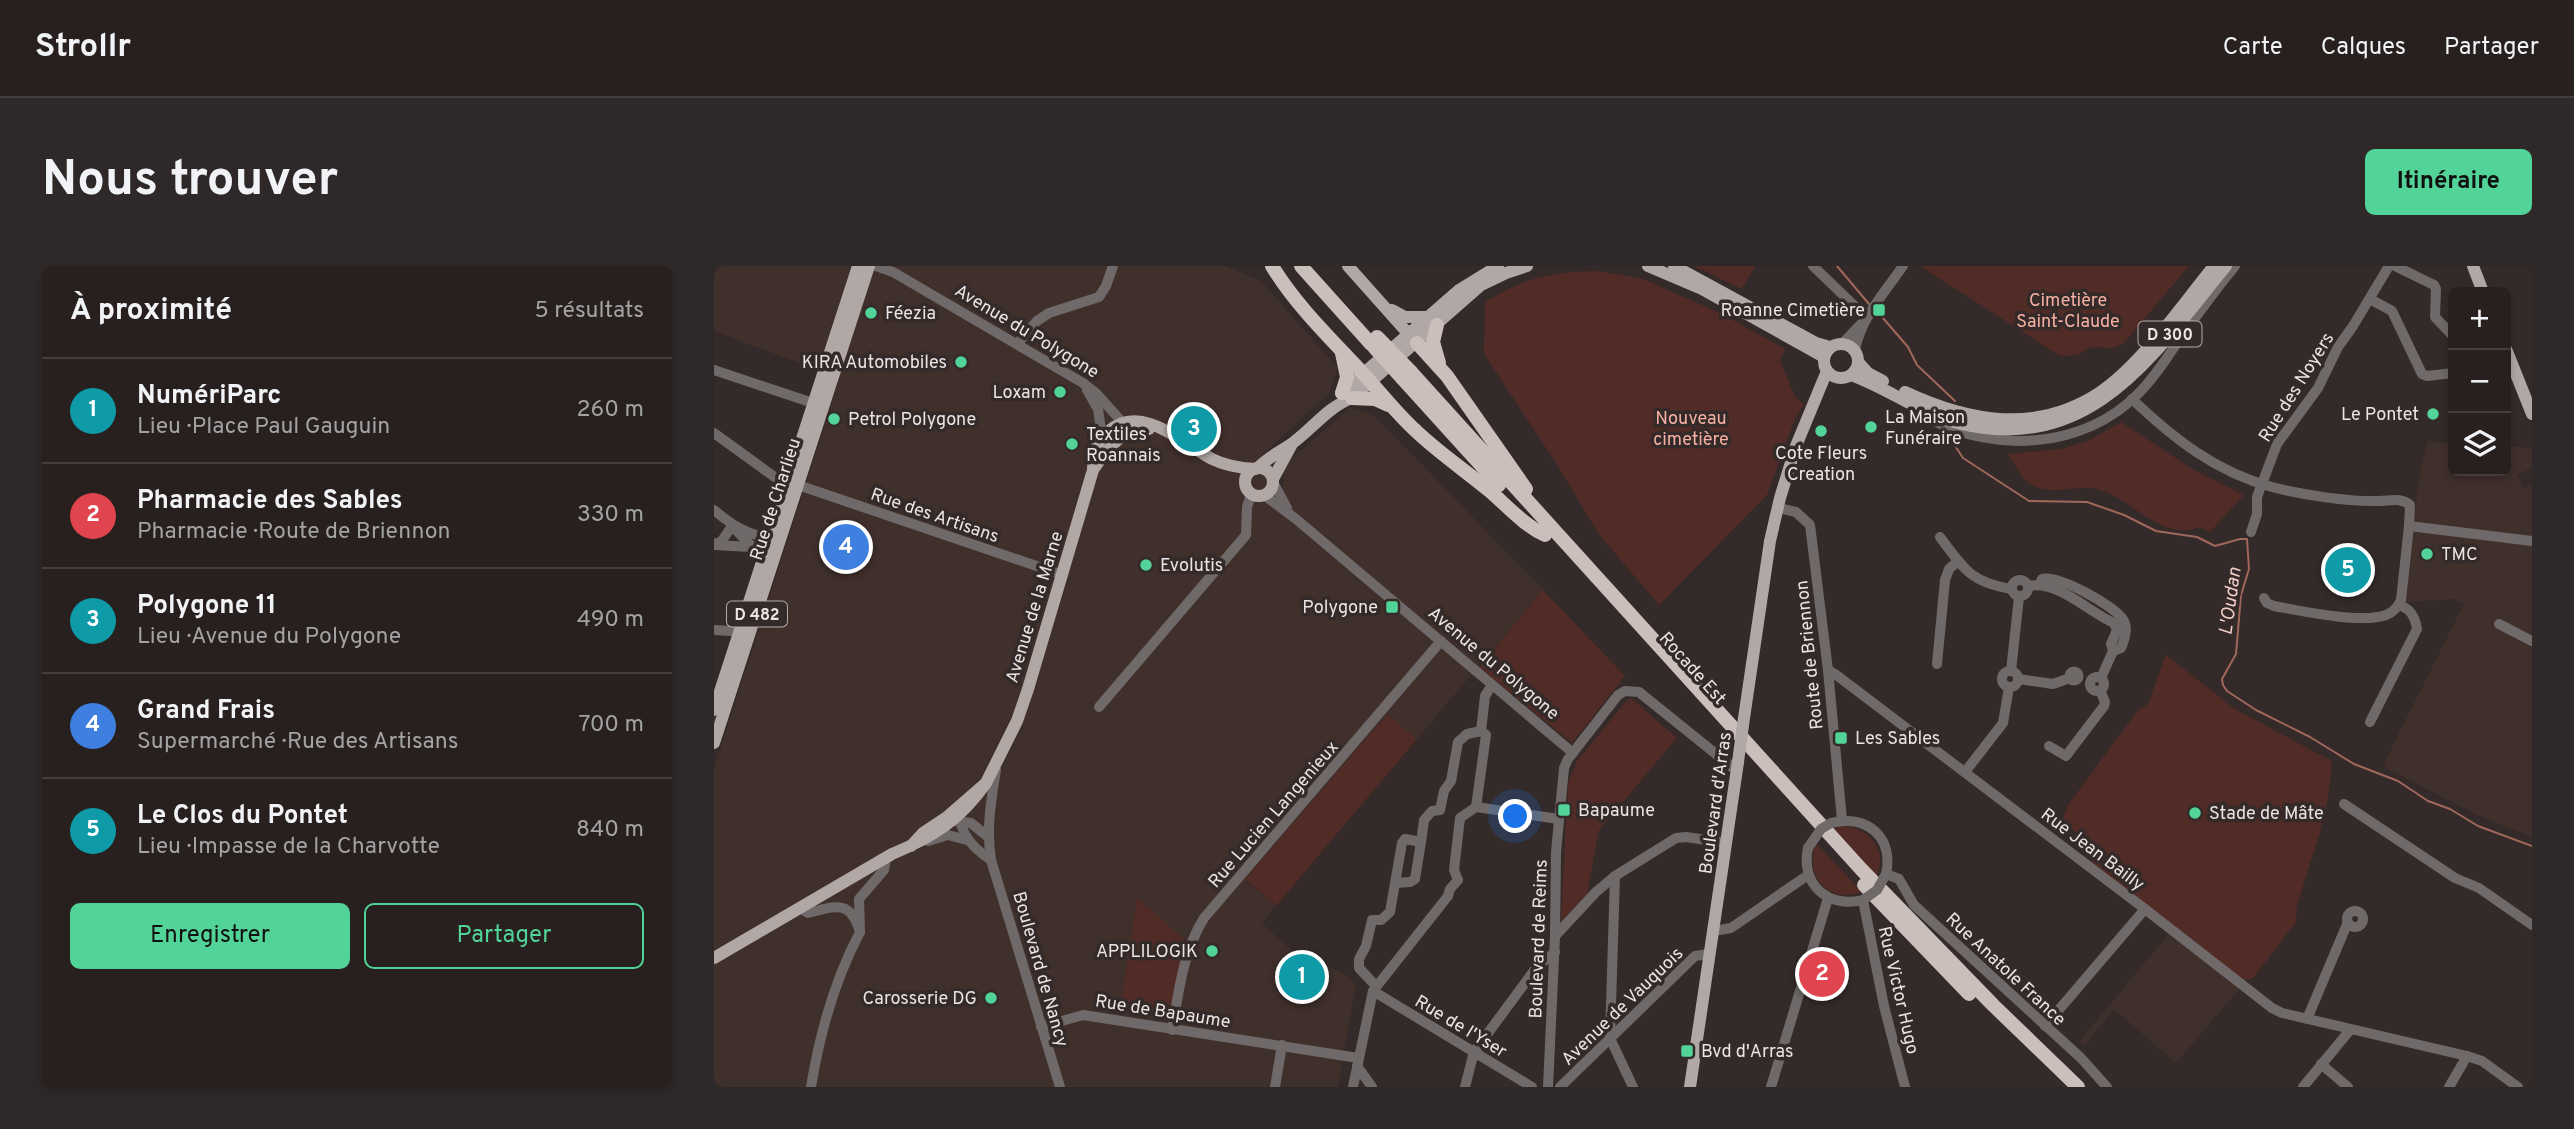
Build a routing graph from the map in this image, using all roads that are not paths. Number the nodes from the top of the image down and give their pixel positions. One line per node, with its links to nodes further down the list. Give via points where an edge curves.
1 (859, 266): 46 (main road, Rue de Charlieu / D 482)
2 (869, 266): 59 (main road, Rue de Charlieu / D 482)
3 (876, 266): 20 (street, Avenue du Polygone)
4 (1113, 266): 29 (street, via 1099,297 1049,313)
5 (1272, 266): 32 (highway, via 1294,299)
6 (1301, 266): 28 (highway, Rocade Est)
7 (1313, 266): 28 (highway, Rocade Est)
8 (1498, 266): 25 (main road, via 1459,290)
9 (1527, 266): 25 (main road, via 1482,285)
10 (1648, 266): 30 (main road)
11 (1674, 266): 30 (main road)
12 (1813, 266): 24 (street)
13 (1903, 266): 24 (street)
14 (2214, 266): 43 (main road, D 300, via 2128,368 2077,404 2029,418 1987,419 1956,413)
15 (2226, 266): 43 (main road, D 300, via 2129,380 2072,416 2018,429 1983,428 1931,413)
16 (2235, 266): 45 (street)
17 (2389, 266): 23 (street, Rue des Noyers)
18 (2395, 266): 26 (street, via 2434,285 2435,317)
19 (2473, 266): 22 (main road)
20 (891, 269): 29 (street, Avenue du Polygone)
21 (1352, 271): 25 (main road, via 1393,312); 27 (main road)
22 (2481, 287)
23 (2370, 299): 35 (street, via 2392,311 2422,374); 58 (street, Rue des Noyers, via 2337,348 2318,388 2282,436)
24 (1871, 312): 30 (street); 33 (street)
25 (1433, 321): 27 (main road); 39 (highway, via 1433,349)
26 (2448, 331)
27 (1413, 338): 39 (highway); 40 (main road)
28 (1374, 340): 36 (highway, Rocade Est, bridge)
29 (1017, 344): 41 (street, Avenue du Polygone)
30 (1832, 349): 33 (main road); 37 (main road)
31 (2507, 350): 42 (main road)
32 (1341, 351): 40 (highway); 44 (highway, via 1347,377)
33 (1856, 356): 38 (main road); 43 (main road, D 300, via 1868,373)
34 (714, 370): 46 (street)
35 (2448, 373)
36 (1407, 375): 67 (highway, Rocade Est); 73 (highway, Rocade Est)
37 (1832, 375): 38 (main road); 61 (main road, Boulevard d'Arras, via 1796,446)
38 (1851, 375): 43 (main road, D 300)
39 (1447, 376): 73 (highway, via 1566,538)
40 (1367, 378): 44 (main road); 47 (highway)
41 (1083, 383): 49 (street, Avenue du Polygone); 52 (street, Avenue de la Marne, via 1098,409)
42 (2526, 383): 48 (main road)
43 (1887, 386): 45 (street, via 1947,427 1989,438 2033,442 2069,434 2117,413)
44 (1343, 398): 47 (highway, via 1375,399); 53 (main road)
45 (2132, 399): 58 (street, via 2193,452)
46 (813, 403): 59 (main road, Rue de Charlieu / D 482)
47 (1392, 408): 67 (highway, via 1530,528)
48 (2532, 414)
49 (1122, 422): 51 (main road, Avenue du Polygone, via 1147,423); 52 (main road); 56 (street)
50 (714, 433): 59 (street, Rue des Artisans)
51 (1170, 435): 54 (main road, Avenue du Polygone); 56 (main road, via 1133,430 1116,440)
52 (1102, 437): 56 (main road, Avenue de la Marne)
53 (1293, 443): 55 (main road); 57 (main road)
54 (1213, 459): 55 (main road, Avenue du Polygone); 60 (main road, Avenue du Polygone)
55 (1256, 468): 57 (main road, via 1268,471); 60 (main road, via 1246,477)
56 (1093, 470): 76 (main road, Avenue de la Marne)
57 (1273, 481): 60 (main road, via 1270,491); 63 (street, Avenue du Polygone)
58 (2262, 484): 65 (street, via 2378,502 2402,500 2410,505); 66 (street, Rue des Noyers)
59 (793, 485): 68 (main road, Rue de Charlieu / D 482); 76 (street, Rue des Artisans); 84 (main road, Rue de Charlieu / D 482)
60 (1254, 492): 63 (street, Avenue du Polygone); 92 (street, via 1247,507 1246,535)
61 (1778, 508): 88 (street, Route de Briennon, via 1796,512 1810,525); 100 (main road, Boulevard d'Arras, bridge)
62 (714, 510): 64 (street)
63 (1296, 519): 85 (street, Avenue du Polygone)
64 (732, 526): 68 (street); 71 (street, via 721,542); 72 (street)
65 (2409, 526): 70 (street); 81 (street)
66 (2251, 532)
67 (1545, 535): 160 (highway, Rocade Est, via 1885,908)
68 (771, 537): 74 (main road, Rue de Charlieu / D 482)
69 (1940, 537): 75 (street)
70 (2532, 541)
71 (714, 544): 72 (street)
72 (751, 547): 74 (street)
73 (1569, 549): 161 (highway, Rocade Est, via 1861,869)
74 (764, 559): 84 (main road, Rue de Charlieu / D 482)
75 (1958, 561): 78 (street, via 1970,575); 87 (street, via 1945,580)
76 (1063, 575): 99 (main road, Avenue de la Marne, via 1017,721)
77 (2034, 586): 78 (street, via 2019,580); 79 (street); 90 (street, via 2051,578 2067,583 2113,609 2126,625 2121,648 2113,652)
78 (2011, 589): 79 (street)
79 (2020, 597): 89 (street)
80 (2264, 598): 81 (street, via 2274,606 2362,617 2382,616)
81 (2399, 605): 94 (street, via 2414,615 2417,629)
82 (2499, 625): 86 (street)
83 (714, 630): 84 (street)
84 (746, 632): 93 (main road, Rue de Charlieu / D 482)
85 (1441, 641): 91 (street, Avenue du Polygone); 139 (street, Rue Lucien Langenieux, via 1204,918 1191,939)
86 (2532, 641)
87 (1937, 664)
88 (1828, 670): 101 (street, Rue Jean Bailly); 106 (street, Route de Briennon)
89 (2015, 675): 90 (street, via 2053,684); 101 (street, via 2006,672 2002,677 2009,687 2003,723)
90 (2096, 679): 97 (street, via 2093,689 2100,690 2105,706 2066,756)
91 (1492, 685): 95 (street, via 1485,696); 98 (street, Avenue du Polygone)
92 (1099, 707)
93 (717, 712): 96 (main road, Rue de Charlieu / D 482)
94 (2370, 722)
95 (1481, 731): 103 (street, via 1486,735); 110 (street, via 1458,742 1440,810 1424,820)
96 (714, 743)
97 (2049, 746)
98 (1573, 753): 100 (street, Boulevard de Reims, via 1618,695 1639,692); 105 (street, Boulevard de Reims, via 1564,768)
99 (997, 765): 104 (main road, Avenue de la Marne, via 975,799); 108 (street, Boulevard de Nancy)
100 (1737, 766): 111 (main road, Boulevard d'Arras)
101 (1965, 772): 126 (street, Rue Jean Bailly)
102 (2344, 804): 128 (street)
103 (1476, 807): 105 (street); 135 (street, via 1460,818 1454,870 1458,880)
104 (958, 815): 107 (main road, Avenue de la Marne); 107 (street); 108 (street); 109 (street, via 959,827); 112 (main road, Avenue de la Marne)
105 (1559, 818): 131 (street, Boulevard de Reims)
106 (1842, 820): 115 (street, via 1868,825 1881,838 1888,855); 116 (street, bridge, via 1813,837 1805,857)
107 (937, 824): 112 (main road, Avenue de la Marne)
108 (987, 836): 114 (street, Boulevard de Nancy)
109 (969, 841): 112 (street, via 948,835); 114 (street)
110 (1420, 842): 119 (street, via 1415,879); 119 (street, via 1405,839 1402,843)
111 (1727, 843): 117 (street, via 1676,838); 129 (main road, Boulevard d'Arras)
112 (911, 846): 113 (main road, Avenue de la Marne)
113 (886, 858): 118 (main road, Avenue de la Marne); 121 (street, via 884,870)
114 (992, 860): 138 (street, Boulevard de Nancy)
115 (1886, 874): 123 (street, bridge, via 1877,890); 137 (street, Rue Anatole France, via 1899,879 1914,905)
116 (1808, 875): 122 (street); 129 (street, via 1731,928)
117 (1615, 876): 131 (street); 141 (street)
118 (851, 878): 120 (main road, Avenue de la Marne); 121 (street)
119 (1396, 883): 135 (street, via 1390,912 1381,920 1371,920 1359,960 1359,968)
120 (832, 889): 124 (street); 125 (main road, Avenue de la Marne)
121 (861, 896): 130 (street)
122 (1828, 898): 123 (street); 158 (street)
123 (1863, 900): 159 (street, Rue Victor Hugo)
124 (839, 906): 125 (street, via 807,913); 130 (street, via 851,911)
125 (800, 908): 134 (main road, Avenue de la Marne)
126 (2145, 909): 136 (street, Rue Jean Bailly, via 2272,1008); 137 (street)
127 (2348, 922): 136 (street)
128 (2532, 925)
129 (1714, 931): 133 (main road, Boulevard d'Arras)
130 (860, 932): 147 (street, via 827,1011)
131 (1555, 936): 132 (street, Boulevard de Reims)
132 (1555, 952): 143 (street, via 1536,968); 154 (street, Boulevard de Reims)
133 (1709, 954): 141 (street, Avenue de Vauquois, via 1695,956); 157 (main road, Boulevard d'Arras)
134 (714, 958)
135 (1375, 989): 143 (street, Rue de l'Yser); 145 (street)
136 (2307, 1019): 140 (street, Rue Jean Bailly)
137 (2045, 1026): 162 (street, Rue Anatole France)
138 (1041, 1027): 139 (street, Rue de Bapaume, via 1083,1015); 148 (street, Boulevard de Nancy)
139 (1172, 1030): 142 (street, Rue de Bapaume)
140 (2350, 1030): 144 (street, Rue Jean Bailly); 146 (street)
141 (1610, 1038): 155 (street, Avenue de Vauquois); 156 (street)
142 (1282, 1045): 145 (street, Rue de Bapaume); 149 (street)
143 (1474, 1052): 152 (street); 153 (street, Rue de l'Yser)
144 (2467, 1056): 165 (street); 166 (street, Rue Jean Bailly)
145 (1358, 1062): 150 (street); 151 (street)
146 (2321, 1064): 163 (street); 164 (street)
147 (811, 1087)
148 (1060, 1087)
149 (1275, 1087)
150 (1353, 1087)
151 (1372, 1087)
152 (1465, 1087)
153 (1532, 1087)
154 (1548, 1087)
155 (1560, 1087)
156 (1633, 1087)
157 (1690, 1087)
158 (1772, 1087)
159 (1905, 1087)
160 (2066, 1087)
161 (2078, 1087)
162 (2107, 1087)
163 (2303, 1087)
164 (2348, 1087)
165 (2449, 1087)
166 (2518, 1087)

